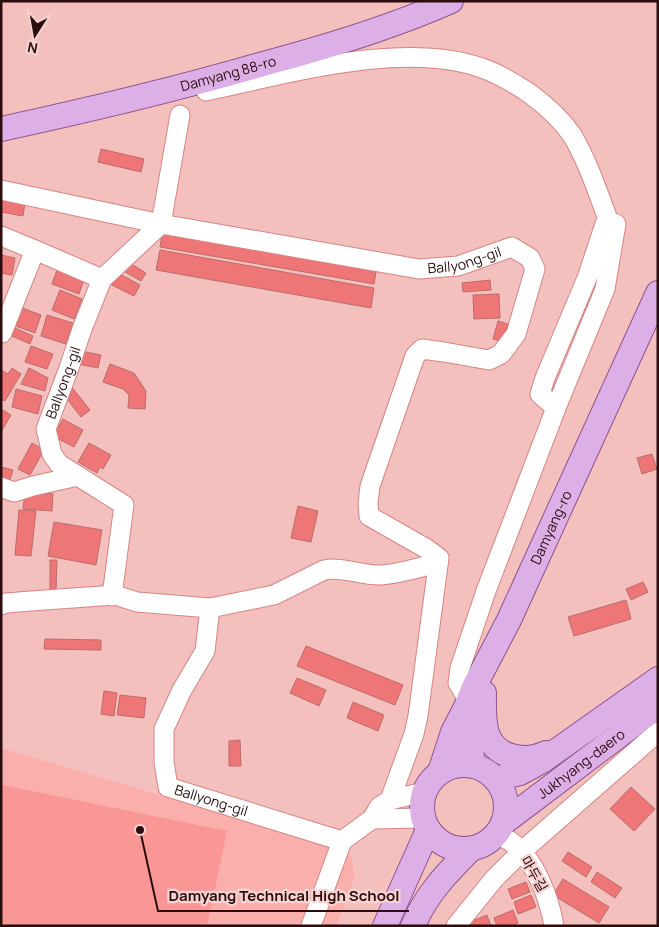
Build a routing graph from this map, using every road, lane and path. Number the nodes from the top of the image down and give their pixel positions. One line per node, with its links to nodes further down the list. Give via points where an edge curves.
1 (451, 1): 3 (main road, Damyang 88-ro, via 428,12 313,50)
2 (180, 115): 6 (street)
3 (62, 116): 4 (main road, Damyang 88-ro); 20 (street, via 355,62 403,57 442,59 481,68 513,82 542,102 571,134 585,160 609,222 616,224 605,289 556,408 460,668 458,682)
4 (1, 129)
5 (1, 190): 6 (street, Ballyong-gil)
6 (161, 224): 9 (street, Ballyong-gil); 14 (street, Ballyong-gil, via 419,268 458,266 512,247 530,258 535,269 516,334 501,354 489,360 422,349 415,356 370,486 369,516 427,548 439,558)
7 (1, 236): 8 (street)
8 (36, 250): 9 (street); 11 (street)
9 (102, 280): 12 (street, Ballyong-gil, via 46,429 52,454 59,464)
10 (658, 293): 18 (main road, Damyang-ro)
11 (2, 333)
12 (78, 476): 13 (street, via 14,492); 15 (street, Ballyong-gil, via 124,505)
13 (1, 487)
14 (438, 563): 17 (street, via 382,575 331,569 274,595); 28 (street, via 418,716)
15 (112, 596): 16 (street); 17 (street, via 136,602)
16 (1, 605)
17 (210, 608): 32 (street, Ballyong-gil, via 205,651 164,729 168,787)
18 (485, 666): 20 (main road, Damyang-ro); 23 (main road, via 484,720 494,746 509,756 526,759)
19 (658, 679): 23 (main road, Jukhyang-daero)
20 (468, 703): 24 (main road, Damyang-ro); 25 (main road, via 453,732)
21 (658, 706): 31 (main road, Jukhyang-daero)
22 (658, 732): 34 (street)
23 (568, 744): 26 (main road, Jukhyang-daero, via 520,773)
24 (474, 766): 25 (main road, via 450,767); 26 (main road)
25 (440, 772): 27 (main road)
26 (495, 778): 31 (main road, via 504,792 506,807)
27 (424, 792): 28 (street); 30 (main road, via 421,805)
28 (390, 800): 29 (street, via 379,807)
29 (372, 819): 30 (street); 32 (street)
30 (425, 824): 33 (main road, via 436,839 447,846); 36 (main road)
31 (500, 829): 33 (main road, via 485,844); 34 (street, 마두길)
32 (342, 841): 35 (street)
33 (471, 849): 37 (main road, via 434,887)
34 (521, 852): 38 (street); 39 (street, 마두길, via 543,887)
35 (311, 926)
36 (385, 926)
37 (413, 926)
38 (456, 926)
39 (554, 926)

